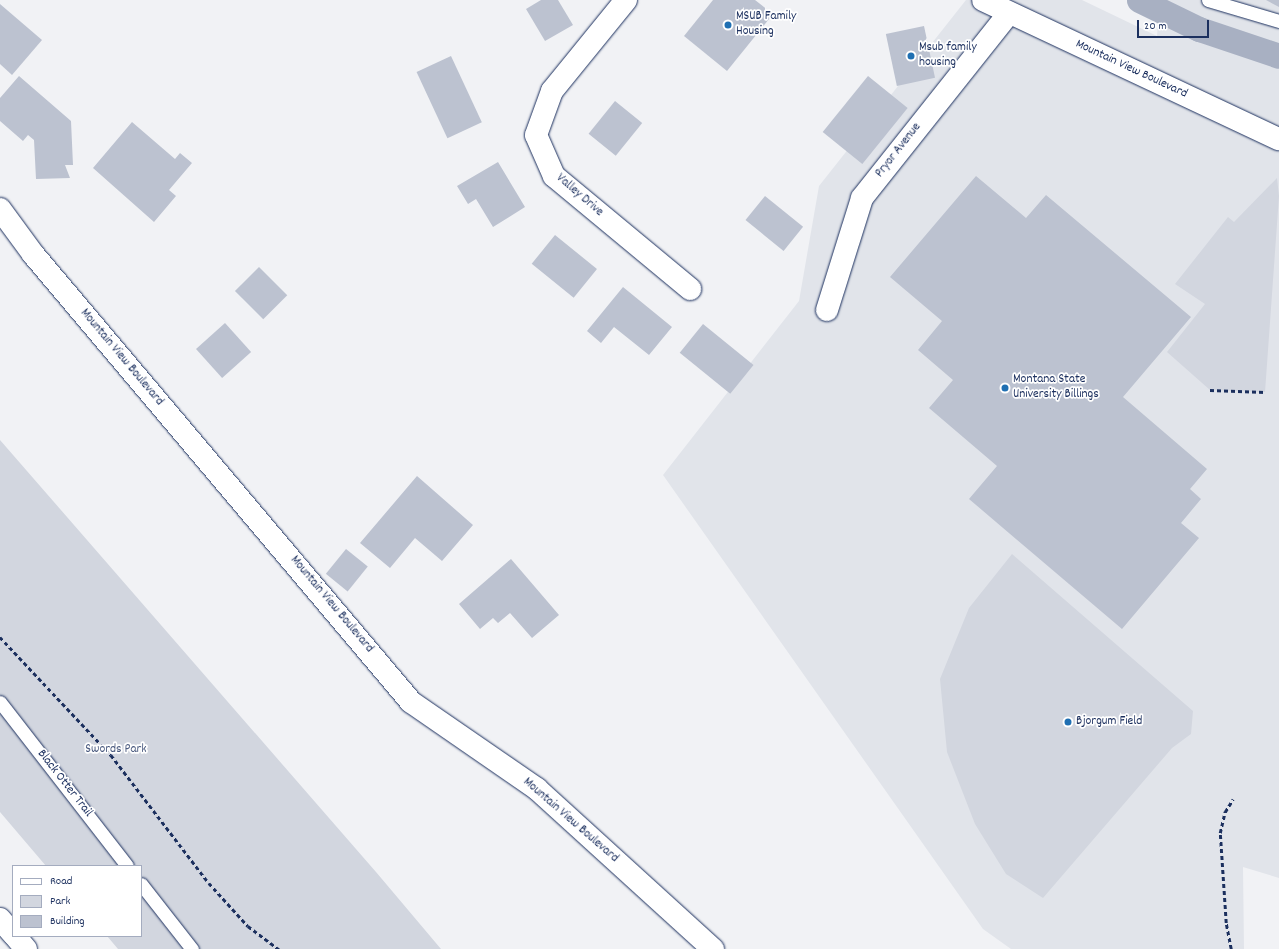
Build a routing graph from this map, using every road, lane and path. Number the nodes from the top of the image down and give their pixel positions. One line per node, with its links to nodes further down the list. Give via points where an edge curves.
1 (626, 0): 8 (main road, Valley Drive, via 552,91 536,135 554,176)
2 (983, 0): 4 (main road, Mountain View Boulevard)
3 (1208, 0): 5 (lane)
4 (1009, 13): 6 (main road, Mountain View Boulevard); 9 (main road, Pryor Avenue, via 862,198)
5 (1279, 21)
6 (1279, 139)
7 (0, 209): 23 (main road, Mountain View Boulevard, via 33,254 411,702 537,789)
8 (690, 289)
9 (827, 310)
10 (1210, 390): 11 (path)
11 (1265, 392)
12 (0, 637): 22 (path, via 111,755 209,883 248,926)
13 (0, 702): 15 (lane, Black Otter Trail)
14 (1234, 799): 24 (path, via 1224,812 1220,833 1226,923)
15 (126, 865)
16 (142, 885): 21 (lane)
17 (0, 919): 18 (main road)
18 (12, 933)
19 (16, 937): 20 (main road)
20 (26, 949)
21 (192, 949)
22 (279, 949)
23 (713, 949)
24 (1231, 949)

